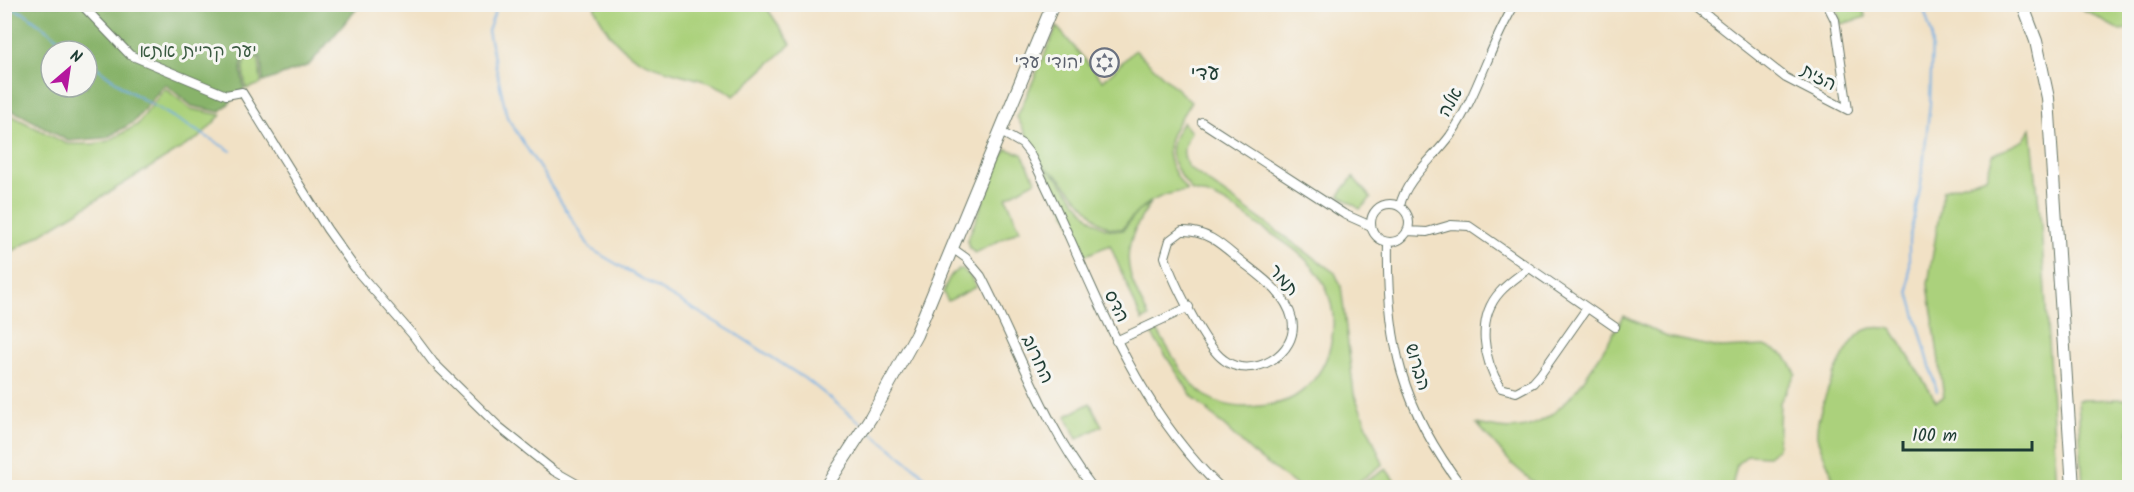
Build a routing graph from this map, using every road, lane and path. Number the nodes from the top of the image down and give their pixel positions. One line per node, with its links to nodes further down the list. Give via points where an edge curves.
1 (81, 4): 19 (street, via 130,55 226,95 242,92 327,229 433,362 506,432 554,471)
2 (1053, 4): 8 (street)
3 (1515, 4): 9 (street, אלה, via 1460,120 1402,195)
4 (1692, 4): 5 (street, הזית, via 1786,78 1848,110 1834,20)
5 (1827, 4)
6 (2022, 4): 24 (street, via 2036,41 2048,98)
7 (1202, 122): 10 (street, via 1344,214)
8 (1001, 132): 13 (street); 18 (street, הדס, via 1022,144 1030,154)
9 (1400, 207): 10 (street, via 1394,204 1378,208); 11 (street, via 1408,217)
10 (1371, 226): 12 (street, via 1377,236)
11 (1407, 231): 12 (street, via 1398,240); 14 (street, via 1469,226)
12 (1388, 242): 23 (street, הברוש, via 1387,288 1399,371 1421,423)
13 (952, 248): 20 (street, via 916,335); 21 (street, החרוב, via 981,276 1042,407)
14 (1529, 268): 16 (street); 16 (street, via 1500,292 1485,322 1488,356 1501,388 1516,392 1533,383)
15 (1189, 306): 15 (street, תמר, via 1216,354 1236,366 1247,368 1271,362 1283,352 1293,329 1288,309 1273,288 1212,238 1192,231 1176,234 1165,257); 18 (street)
16 (1587, 309): 17 (street)
17 (1615, 327)
18 (1116, 341): 22 (street, הדס, via 1163,421)
19 (584, 488)
20 (825, 488)
21 (1093, 488)
22 (1221, 488)
23 (1462, 488)
24 (2073, 488)

